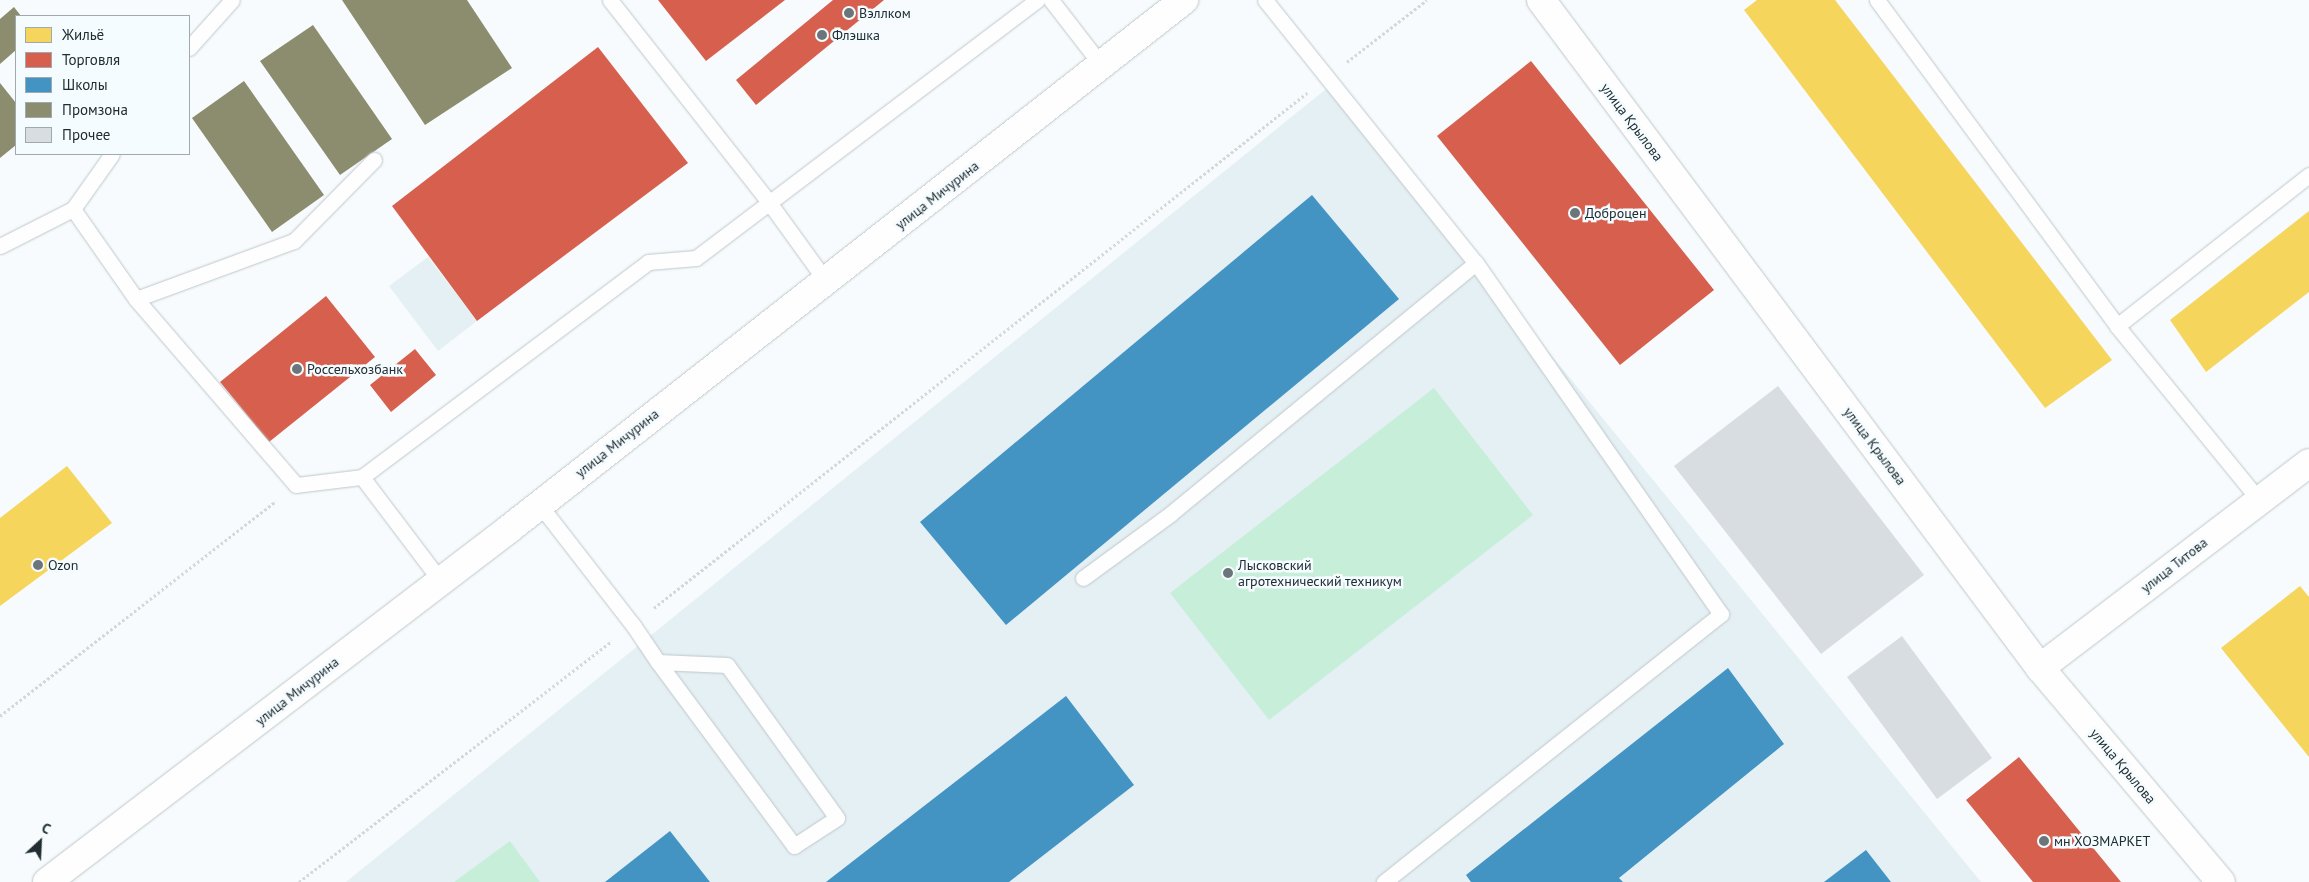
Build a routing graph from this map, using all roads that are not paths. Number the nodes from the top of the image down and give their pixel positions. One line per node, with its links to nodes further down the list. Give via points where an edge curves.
1 (232, 0): 9 (lane)
2 (610, 0): 14 (lane)
3 (1037, 0): 14 (lane)
4 (1051, 0): 10 (lane)
5 (1184, 0): 10 (street, улица Мичурина)
6 (1265, 0): 17 (lane)
7 (1541, 0): 28 (street, улица Крылова)
8 (1877, 0): 20 (lane)
9 (190, 47)
10 (1102, 66): 18 (street, улица Мичурина)
11 (111, 155): 15 (lane)
12 (374, 160): 19 (lane, via 294,241)
13 (2309, 175): 20 (lane)
14 (768, 201): 18 (lane); 22 (lane, via 696,258 648,262)
15 (73, 209): 16 (lane); 19 (lane)
16 (0, 246)
17 (1476, 264): 25 (lane, via 1170,515); 30 (lane, via 1720,614)
18 (826, 281): 24 (street, улица Мичурина)
19 (136, 300): 22 (lane, via 296,485)
20 (2117, 326): 23 (lane)
21 (2309, 464): 23 (street, улица Титова)
22 (362, 477): 26 (lane)
23 (2259, 500): 28 (street, улица Титова)
24 (539, 504): 26 (street, улица Мичурина); 27 (lane)
25 (1083, 578)
26 (440, 580): 29 (street, улица Мичурина)
27 (658, 662): 27 (lane, via 794,846 837,818 727,665)
28 (2040, 668): 31 (street, улица Крылова)
29 (47, 882)
30 (1384, 882)
31 (2222, 882)

